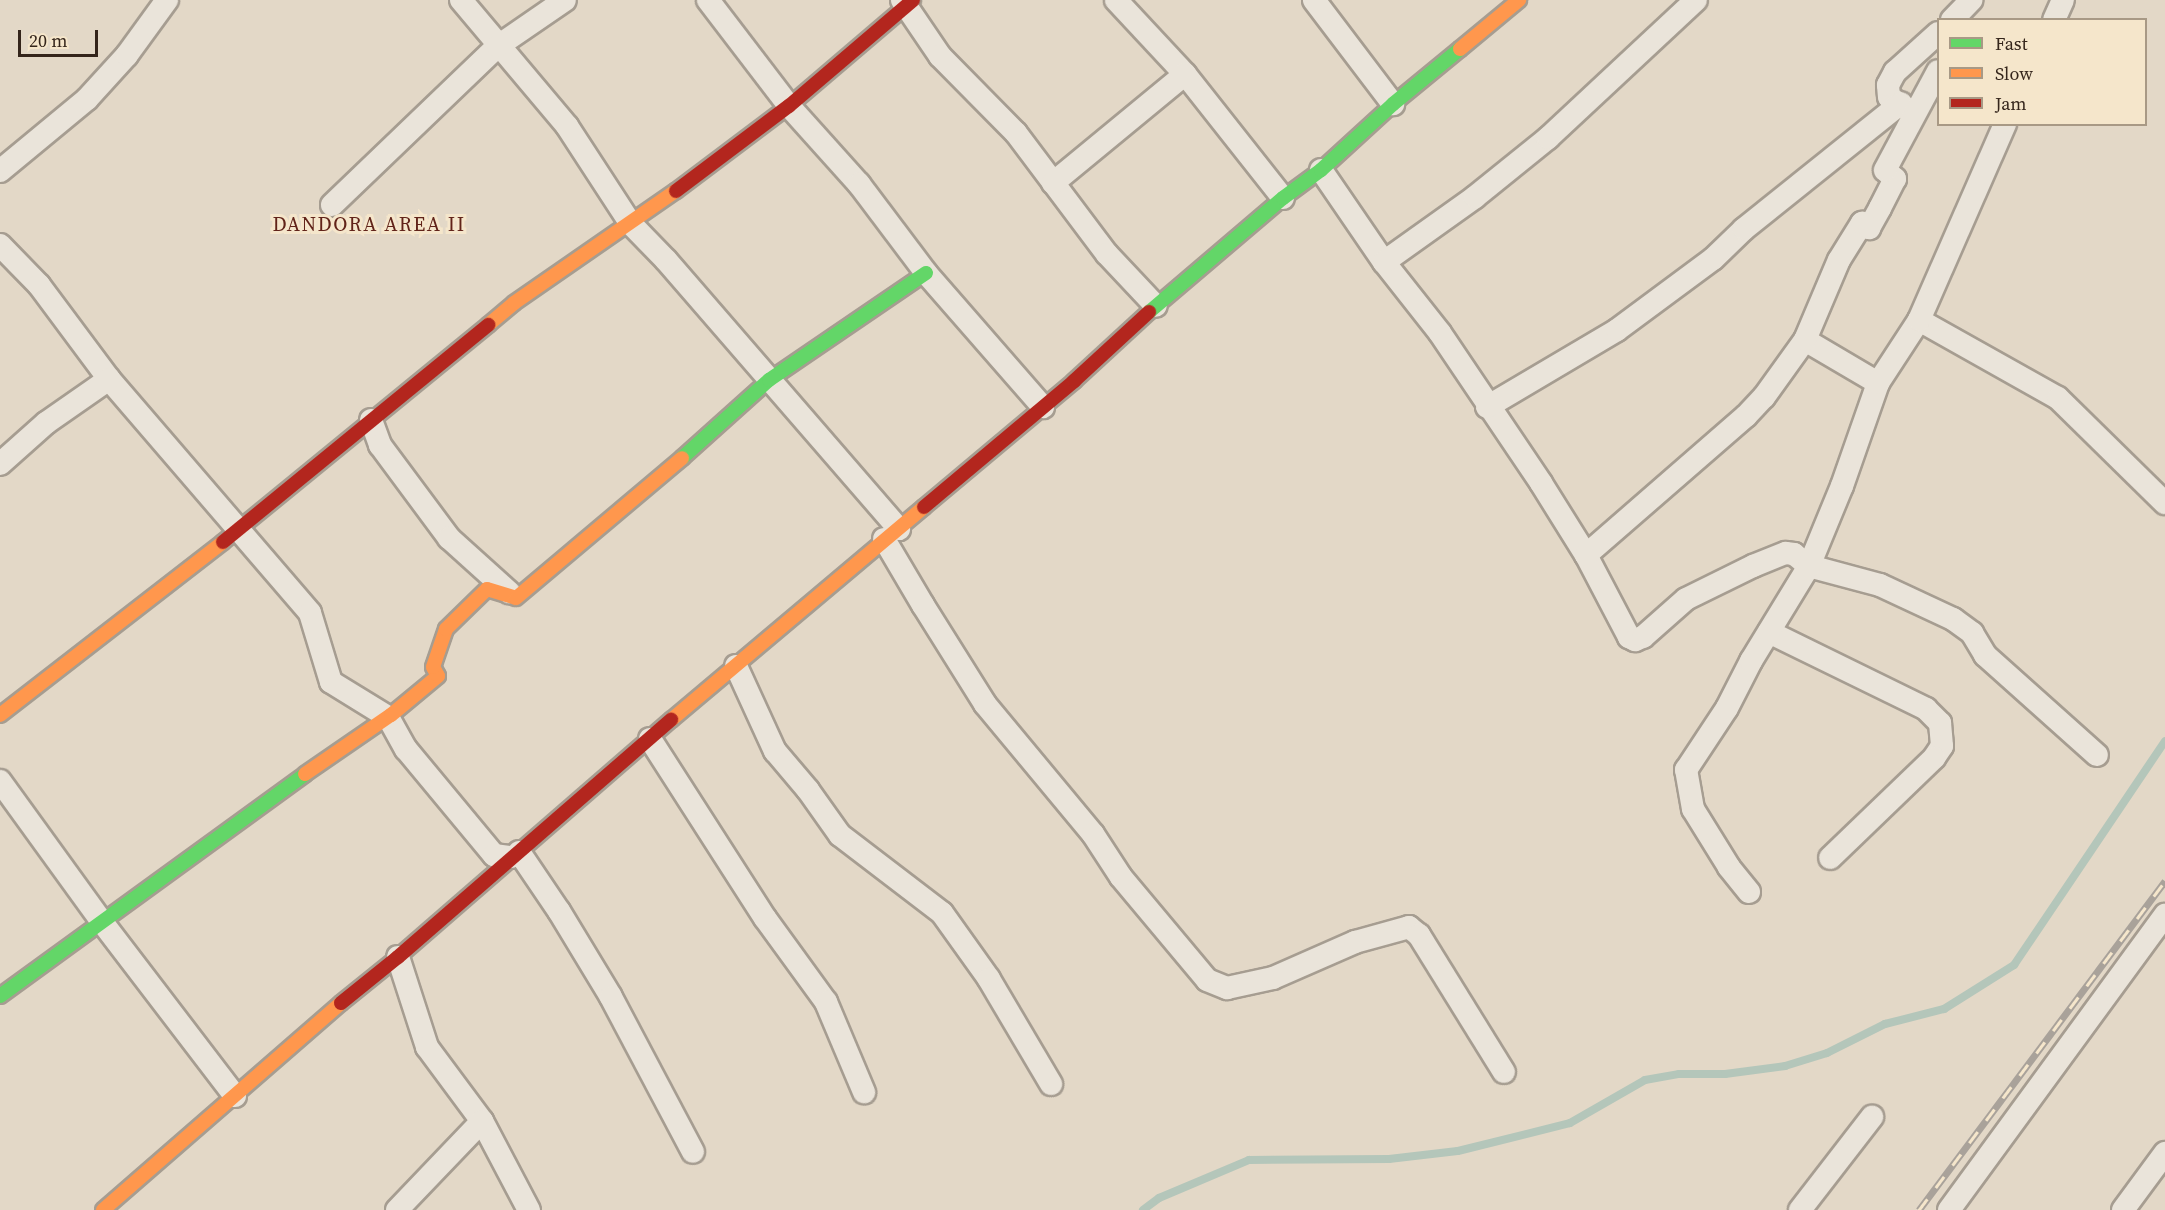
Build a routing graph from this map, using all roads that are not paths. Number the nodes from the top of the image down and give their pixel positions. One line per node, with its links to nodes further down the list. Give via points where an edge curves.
1 (166, 0): 24 (street, via 128,56 87,99)
2 (461, 0): 16 (street)
3 (565, 0): 16 (street)
4 (708, 0): 20 (street)
5 (1116, 0): 18 (street)
6 (1314, 0): 19 (street)
7 (1519, 0): 19 (street)
8 (1696, 0): 30 (street, via 1548,138 1475,197)
9 (1973, 0): 12 (street); 13 (street)
10 (2063, 0): 14 (street)
11 (907, 1): 20 (street); 25 (street, via 940,56 1016,133)
12 (1954, 18)
13 (1966, 18)
14 (2055, 18)
15 (1937, 34): 21 (street, via 1895,72 1888,85 1889,97)
16 (498, 46): 27 (street); 28 (street, via 527,75 567,126)
17 (1937, 72): 21 (street)
18 (1185, 74): 25 (street); 26 (street)
19 (1393, 104): 23 (street)
20 (789, 106): 28 (street); 31 (street, via 859,184)
21 (1907, 109): 34 (street, via 1885,170 1895,179 1869,228 1862,223 1839,260); 38 (street, via 1744,229 1713,259 1617,330)
22 (2004, 126): 33 (street)
23 (1321, 170): 26 (street); 30 (street)
24 (0, 171)
25 (1053, 183): 32 (street, via 1107,254)
26 (1283, 198): 32 (street)
27 (332, 205)
28 (631, 224): 36 (street); 40 (street, via 514,303)
29 (0, 245): 35 (street, via 39,285)
30 (1384, 262): 38 (street, via 1440,333)
31 (926, 273): 36 (street); 39 (street)
32 (1156, 306): 39 (street)
33 (1919, 320): 37 (street); 42 (street, via 2058,398)
34 (1805, 340): 37 (street); 45 (street, via 1746,416)
35 (110, 379): 41 (street, via 46,423); 43 (street)
36 (769, 380): 44 (street); 47 (street, via 635,500)
37 (1878, 383): 46 (street)
38 (1487, 406): 45 (street)
39 (1043, 407): 44 (street)
40 (370, 420): 43 (street); 47 (street, via 380,445 449,538)
41 (0, 464)
42 (2165, 502)
43 (240, 529): 50 (street); 51 (street, via 310,613 331,682)
44 (892, 534): 49 (street); 62 (street, via 923,605 986,704 1207,980 1227,988 1272,978 1355,942 1409,927 1419,935)
45 (1586, 555): 46 (street, via 1624,631 1635,640 1686,599 1752,566 1790,553)
46 (1809, 566): 48 (street); 53 (street, via 1880,585 1953,619 1972,633 1986,655)
47 (516, 598): 51 (street, via 487,589 446,629 432,667 438,676)
48 (1769, 632): 56 (street, via 1926,709 1940,723 1942,746 1935,758); 57 (street, via 1727,708 1686,770 1693,809)
49 (736, 666): 52 (street); 63 (street, via 775,751 840,835 942,913 989,979)
50 (0, 715)
51 (388, 717): 55 (street, via 406,748 495,855); 59 (street, via 249,812)
52 (650, 739): 55 (street); 64 (street, via 765,918 826,1002)
53 (2097, 755)
54 (0, 781): 59 (street)
55 (515, 855): 60 (street); 68 (street, via 559,910)
56 (1830, 858)
57 (1749, 892)
58 (2165, 915): 74 (street)
59 (102, 922): 61 (street); 65 (street)
60 (398, 957): 65 (street); 67 (street, via 427,1047)
61 (0, 996)
62 (1504, 1072)
63 (1051, 1084)
64 (864, 1092)
65 (235, 1096): 70 (street)
66 (1872, 1117): 73 (street)
67 (482, 1121): 71 (street); 72 (street)
68 (693, 1152)
69 (2165, 1153): 75 (street)
70 (103, 1210)
71 (397, 1210)
72 (529, 1210)
73 (1800, 1210)
74 (1949, 1210)
75 (2123, 1210)

